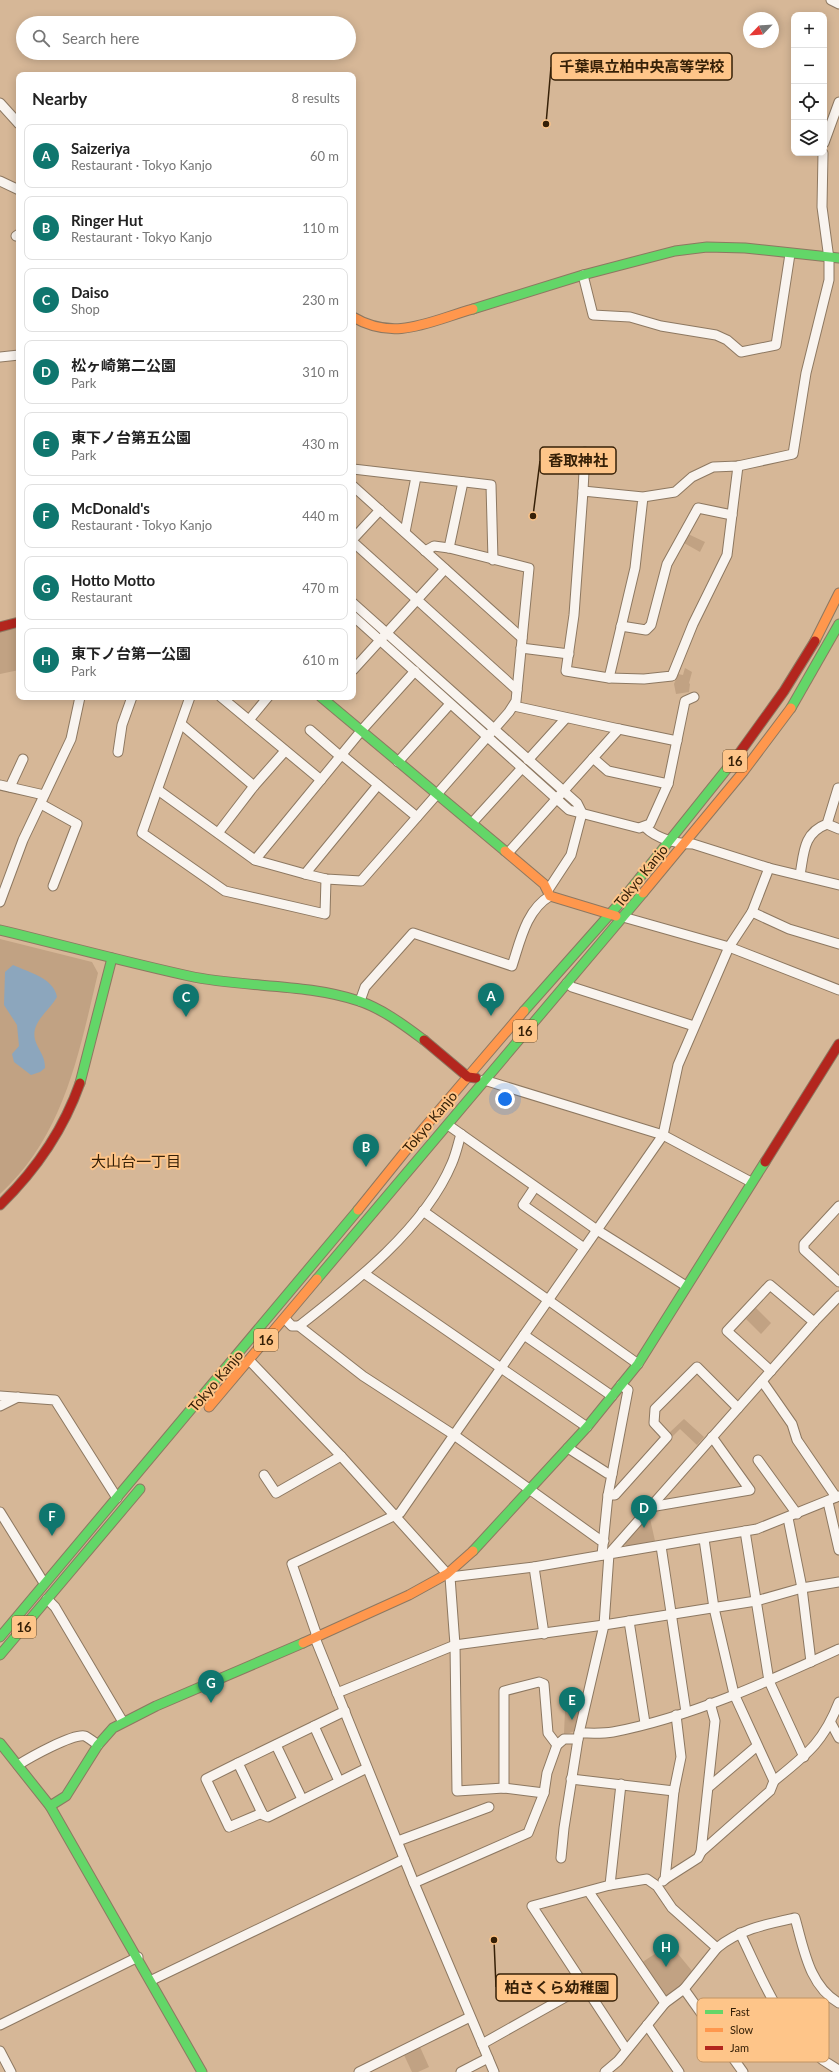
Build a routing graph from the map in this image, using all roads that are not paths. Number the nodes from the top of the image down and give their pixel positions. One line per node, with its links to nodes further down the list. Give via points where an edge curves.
1 (831, 0): 2 (street)
2 (839, 4)
3 (839, 102): 6 (street)
4 (0, 103): 5 (street)
5 (16, 121)
6 (827, 134)
7 (823, 156): 11 (street, via 822,207)
8 (0, 181): 9 (street)
9 (16, 189)
10 (790, 254): 11 (main road); 13 (main road, via 745,248 688,249); 13 (street, via 776,345 741,352 727,340 716,335 667,328 630,317 593,315)
11 (829, 258): 12 (main road); 18 (street, via 829,280 806,373 793,454)
12 (839, 258)
13 (583, 275): 14 (main road, via 402,330 380,329)
14 (356, 319)
15 (16, 355): 16 (street)
16 (0, 357)
17 (585, 452): 23 (street)
18 (738, 466): 24 (street, via 713,468 692,476 675,492); 26 (street)
19 (356, 469): 20 (street)
20 (416, 476): 21 (street); 27 (street)
21 (463, 482): 30 (street); 32 (street, via 490,485)
22 (356, 489): 25 (street)
23 (583, 491): 24 (street); 46 (street)
24 (643, 497): 40 (street, via 635,568)
25 (380, 510): 27 (street); 28 (street)
26 (732, 515): 40 (street, via 698,508 667,564 651,625 646,630); 49 (street, via 727,555 672,676 644,679)
27 (405, 532): 31 (street)
28 (356, 538)
29 (356, 544): 35 (street)
30 (449, 548): 31 (street, via 434,546); 32 (street)
31 (426, 551): 33 (street)
32 (493, 560): 43 (street, via 530,568)
33 (445, 569): 35 (street); 43 (street)
34 (839, 593): 97 (main road, Tokyo Kanjo / 16, via 784,693 752,739)
35 (417, 600): 42 (street); 50 (street)
36 (356, 605): 42 (street)
37 (356, 619): 44 (street)
38 (16, 623): 41 (main road)
39 (839, 624): 98 (main road, Tokyo Kanjo / 16, via 791,708 743,772)
40 (621, 626): 49 (street)
41 (0, 627)
42 (387, 633): 44 (street); 63 (street)
43 (522, 638): 45 (street)
44 (380, 640): 47 (street); 48 (street)
45 (521, 648): 46 (street); 50 (street)
46 (569, 654): 49 (street, via 566,671)
47 (356, 667)
48 (414, 672): 58 (street); 66 (street)
49 (609, 678)
50 (517, 690): 59 (street)
51 (694, 697): 68 (street, via 685,701)
52 (79, 700): 87 (street, via 71,739)
53 (131, 700): 70 (street, via 122,725)
54 (189, 700): 62 (street)
55 (224, 700): 61 (street)
56 (266, 700): 61 (street)
57 (327, 700): 66 (main road)
58 (450, 704): 67 (street); 75 (street)
59 (514, 706): 60 (street); 63 (street)
60 (566, 718): 64 (street); 74 (street)
61 (249, 720): 69 (street)
62 (180, 724): 81 (street); 84 (street)
63 (494, 729): 67 (street); 74 (street)
64 (619, 729): 68 (street); 72 (street)
65 (310, 730): 71 (street)
66 (361, 731): 71 (street); 75 (main road)
67 (487, 737): 76 (street); 86 (street)
68 (677, 741): 78 (street)
69 (285, 751): 77 (street); 81 (street)
70 (118, 752)
71 (341, 755): 77 (street); 80 (street)
72 (593, 758): 78 (street, via 608,771); 85 (street)
73 (23, 759): 82 (street)
74 (528, 760): 85 (street)
75 (398, 762): 86 (main road)
76 (522, 768): 88 (street); 92 (street)
77 (321, 780): 100 (street)
78 (668, 784): 94 (street, via 650,824)
79 (0, 785): 82 (street)
80 (378, 785): 91 (street); 102 (street)
81 (254, 786): 96 (street)
82 (10, 787): 87 (street)
83 (838, 788): 93 (street)
84 (158, 790): 96 (street); 104 (street, via 142,833 225,891 326,914)
85 (563, 791): 88 (street); 90 (street, via 577,803)
86 (437, 794): 91 (street); 92 (main road)
87 (44, 795): 89 (street)
88 (556, 799): 90 (street, via 569,810); 99 (street)
89 (41, 804): 106 (street, via 78,824); 108 (street, via 23,840)
90 (582, 813): 94 (street); 107 (street, via 571,855)
91 (417, 817): 104 (street, via 362,881)
92 (472, 823): 99 (main road)
93 (827, 824): 95 (street); 103 (street, via 817,828 807,839)
94 (645, 828): 97 (street)
95 (839, 828)
96 (218, 833): 100 (street)
97 (670, 840): 98 (street); 110 (main road, Tokyo Kanjo / 16)
98 (683, 844): 101 (street, via 693,844); 111 (main road, Tokyo Kanjo / 16)
99 (508, 853): 107 (main road, via 544,884)
100 (254, 860): 102 (street)
101 (769, 868): 103 (street); 109 (street)
102 (305, 874): 104 (street)
103 (800, 875): 105 (street)
104 (326, 878)
105 (839, 885)
106 (53, 886)
107 (549, 893): 110 (main road); 118 (street, via 527,922 512,966 413,933 365,987)
108 (0, 902)
109 (752, 912): 113 (street, via 789,929); 114 (street)
110 (609, 915): 111 (main road); 121 (main road, Tokyo Kanjo / 16)
111 (623, 917): 114 (street); 116 (main road, Tokyo Kanjo / 16)
112 (0, 930): 115 (main road)
113 (839, 944)
114 (729, 947): 117 (street); 119 (street)
115 (112, 958): 118 (main road, via 224,982 312,991); 128 (main road, via 75,1096 44,1155 23,1182)
116 (567, 983): 119 (street, via 572,987); 122 (main road, Tokyo Kanjo / 16)
117 (839, 990)
118 (360, 1002): 121 (main road, via 400,1022)
119 (694, 1026): 125 (street, via 678,1065)
120 (839, 1044): 126 (main road)
121 (468, 1077): 122 (main road); 165 (main road, Tokyo Kanjo / 16)
122 (484, 1080): 123 (main road, Tokyo Kanjo / 16); 125 (street)
123 (448, 1125): 124 (street); 138 (main road, Tokyo Kanjo / 16)
124 (461, 1134): 127 (street); 130 (street, via 452,1163)
125 (663, 1135): 126 (street); 131 (street)
126 (751, 1182): 135 (main road)
127 (535, 1187): 131 (street); 132 (street, via 523,1204)
128 (0, 1205)
129 (839, 1206): 134 (street, via 804,1244 804,1250)
130 (424, 1211): 133 (street); 137 (street)
131 (597, 1230): 132 (street); 135 (street)
132 (584, 1248): 137 (street)
133 (365, 1274): 140 (street); 144 (street)
134 (839, 1282)
135 (686, 1286): 143 (main road)
136 (839, 1296): 139 (street)
137 (549, 1300): 141 (street); 143 (street)
138 (284, 1319): 140 (street, via 292,1326); 142 (main road, Tokyo Kanjo / 16)
139 (814, 1322): 145 (street); 145 (street, via 770,1285 727,1331)
140 (299, 1326): 155 (street, via 363,1376)
141 (524, 1335): 144 (street); 149 (street)
142 (249, 1360): 153 (main road, Tokyo Kanjo / 16); 158 (street)
143 (638, 1364): 147 (main road)
144 (501, 1368): 154 (street); 155 (street)
145 (771, 1371): 146 (street)
146 (762, 1381): 152 (street); 166 (street, via 792,1424 797,1440)
147 (621, 1385): 149 (main road); 160 (street, via 628,1390)
148 (0, 1396): 150 (street)
149 (612, 1396): 154 (main road)
150 (18, 1397): 151 (street); 165 (street, via 55,1400)
151 (0, 1406)
152 (738, 1408): 156 (street); 164 (street, via 697,1367 655,1409 654,1423 667,1437 615,1495)
153 (204, 1414)
154 (587, 1427): 157 (main road)
155 (454, 1435): 163 (street); 170 (street, via 400,1513)
156 (712, 1437): 167 (street); 167 (street, via 750,1490)
157 (568, 1448): 160 (street); 163 (main road)
158 (341, 1456): 161 (street, via 276,1493); 170 (street)
159 (758, 1460): 169 (street)
160 (612, 1474): 164 (street)
161 (264, 1475)
162 (148, 1479): 183 (main road, 16)
163 (530, 1490): 174 (street); 179 (main road)
164 (608, 1495): 174 (street)
165 (117, 1498): 181 (main road, Tokyo Kanjo / 16)
166 (835, 1498): 169 (street); 176 (street)
167 (650, 1507): 177 (street)
168 (0, 1512): 181 (street)
169 (797, 1514): 171 (street)
170 (394, 1516): 179 (street); 191 (street, via 292,1564 316,1633)
171 (788, 1518): 172 (street); 182 (street)
172 (745, 1531): 173 (street); 184 (street)
173 (704, 1539): 175 (street); 185 (street)
174 (604, 1541): 177 (street)
175 (661, 1546): 177 (street); 186 (street)
176 (839, 1550)
177 (605, 1554): 178 (street); 188 (street)
178 (534, 1567): 179 (street); 189 (street)
179 (449, 1576): 191 (main road); 192 (street)
180 (839, 1582): 182 (street)
181 (44, 1583): 190 (main road, Tokyo Kanjo / 16)
182 (802, 1588): 184 (street); 195 (street)
183 (47, 1599): 194 (main road, 16); 204 (street)
184 (756, 1601): 185 (street); 196 (street)
185 (714, 1608): 186 (street); 198 (street)
186 (672, 1615): 187 (street); 202 (street)
187 (629, 1621): 188 (street); 205 (street)
188 (604, 1625): 189 (street); 208 (street)
189 (544, 1634): 192 (street)
190 (0, 1637)
191 (315, 1638): 197 (street); 204 (main road)
192 (455, 1646): 197 (street); 224 (street, via 457,1791)
193 (839, 1650): 195 (street)
194 (0, 1655)
195 (811, 1662): 196 (street)
196 (769, 1681): 198 (street); 215 (street)
197 (337, 1693): 201 (street)
198 (734, 1694): 200 (street); 214 (street)
199 (839, 1702): 206 (street)
200 (710, 1703): 202 (street); 223 (street, via 715,1722)
201 (345, 1711): 207 (street); 218 (street)
202 (686, 1712): 203 (street)
203 (676, 1715): 205 (street); 225 (street, via 681,1757)
204 (123, 1722): 212 (main road, via 113,1728)
205 (645, 1723): 208 (street, via 612,1732)
206 (831, 1723): 209 (street); 215 (street)
207 (314, 1726): 211 (street); 220 (street)
208 (579, 1736): 213 (street, via 564,1739); 219 (street)
209 (839, 1738)
210 (0, 1743): 217 (main road)
211 (276, 1744): 216 (street); 227 (street)
212 (98, 1745): 217 (street, via 84,1736 76,1736 37,1753); 228 (main road, via 66,1796)
213 (556, 1745): 224 (street, via 548,1733 544,1684 539,1682 504,1691); 226 (street)
214 (757, 1746): 221 (street); 223 (street)
215 (804, 1757): 221 (street)
216 (238, 1763): 230 (street); 230 (street, via 206,1779 229,1827)
217 (18, 1765): 228 (main road)
218 (367, 1768): 220 (street); 231 (street)
219 (571, 1779): 222 (street); 234 (street)
220 (340, 1781): 227 (street)
221 (774, 1781): 232 (street, via 770,1791)
222 (621, 1784): 225 (street); 237 (street)
223 (710, 1786): 232 (street)
224 (504, 1788): 226 (street)
225 (674, 1791): 235 (street)
226 (544, 1793): 236 (street, via 528,1833)
227 (302, 1799): 230 (street, via 268,1817)
228 (50, 1806): 242 (main road)
229 (489, 1807): 231 (street)
230 (262, 1813)
231 (398, 1841): 233 (street)
232 (701, 1852): 235 (street, via 698,1858)
233 (404, 1858): 236 (street); 243 (street)
234 (561, 1858)
235 (665, 1879): 238 (street)
236 (414, 1883): 250 (street)
237 (610, 1885): 238 (street, via 647,1879); 239 (street)
238 (657, 1886): 241 (street, via 672,1908)
239 (589, 1892): 244 (street, via 532,1906); 247 (street)
240 (740, 1934): 241 (street); 246 (street); 248 (street, via 752,1928 795,1918 811,1972 821,1988)
241 (717, 1948): 245 (street)
242 (138, 1957): 243 (main road); 251 (street)
243 (152, 1980): 261 (main road)
244 (585, 1986): 253 (street); 254 (street)
245 (684, 1989): 247 (street); 249 (street)
246 (772, 1998)
247 (665, 2003): 252 (street)
248 (839, 2003)
249 (697, 2007)
250 (470, 2017): 253 (street); 262 (street)
251 (0, 2025)
252 (647, 2025): 254 (street); 266 (street)
253 (482, 2044): 256 (street)
254 (626, 2049): 265 (street, via 618,2061)
255 (0, 2051): 260 (street)
256 (488, 2058): 263 (street); 264 (street)
257 (736, 2062): 267 (street)
258 (824, 2062): 259 (street)
259 (839, 2070)
260 (11, 2072)
261 (202, 2072)
262 (359, 2072)
263 (461, 2072)
264 (494, 2072)
265 (605, 2072)
266 (679, 2072)
267 (743, 2072)

